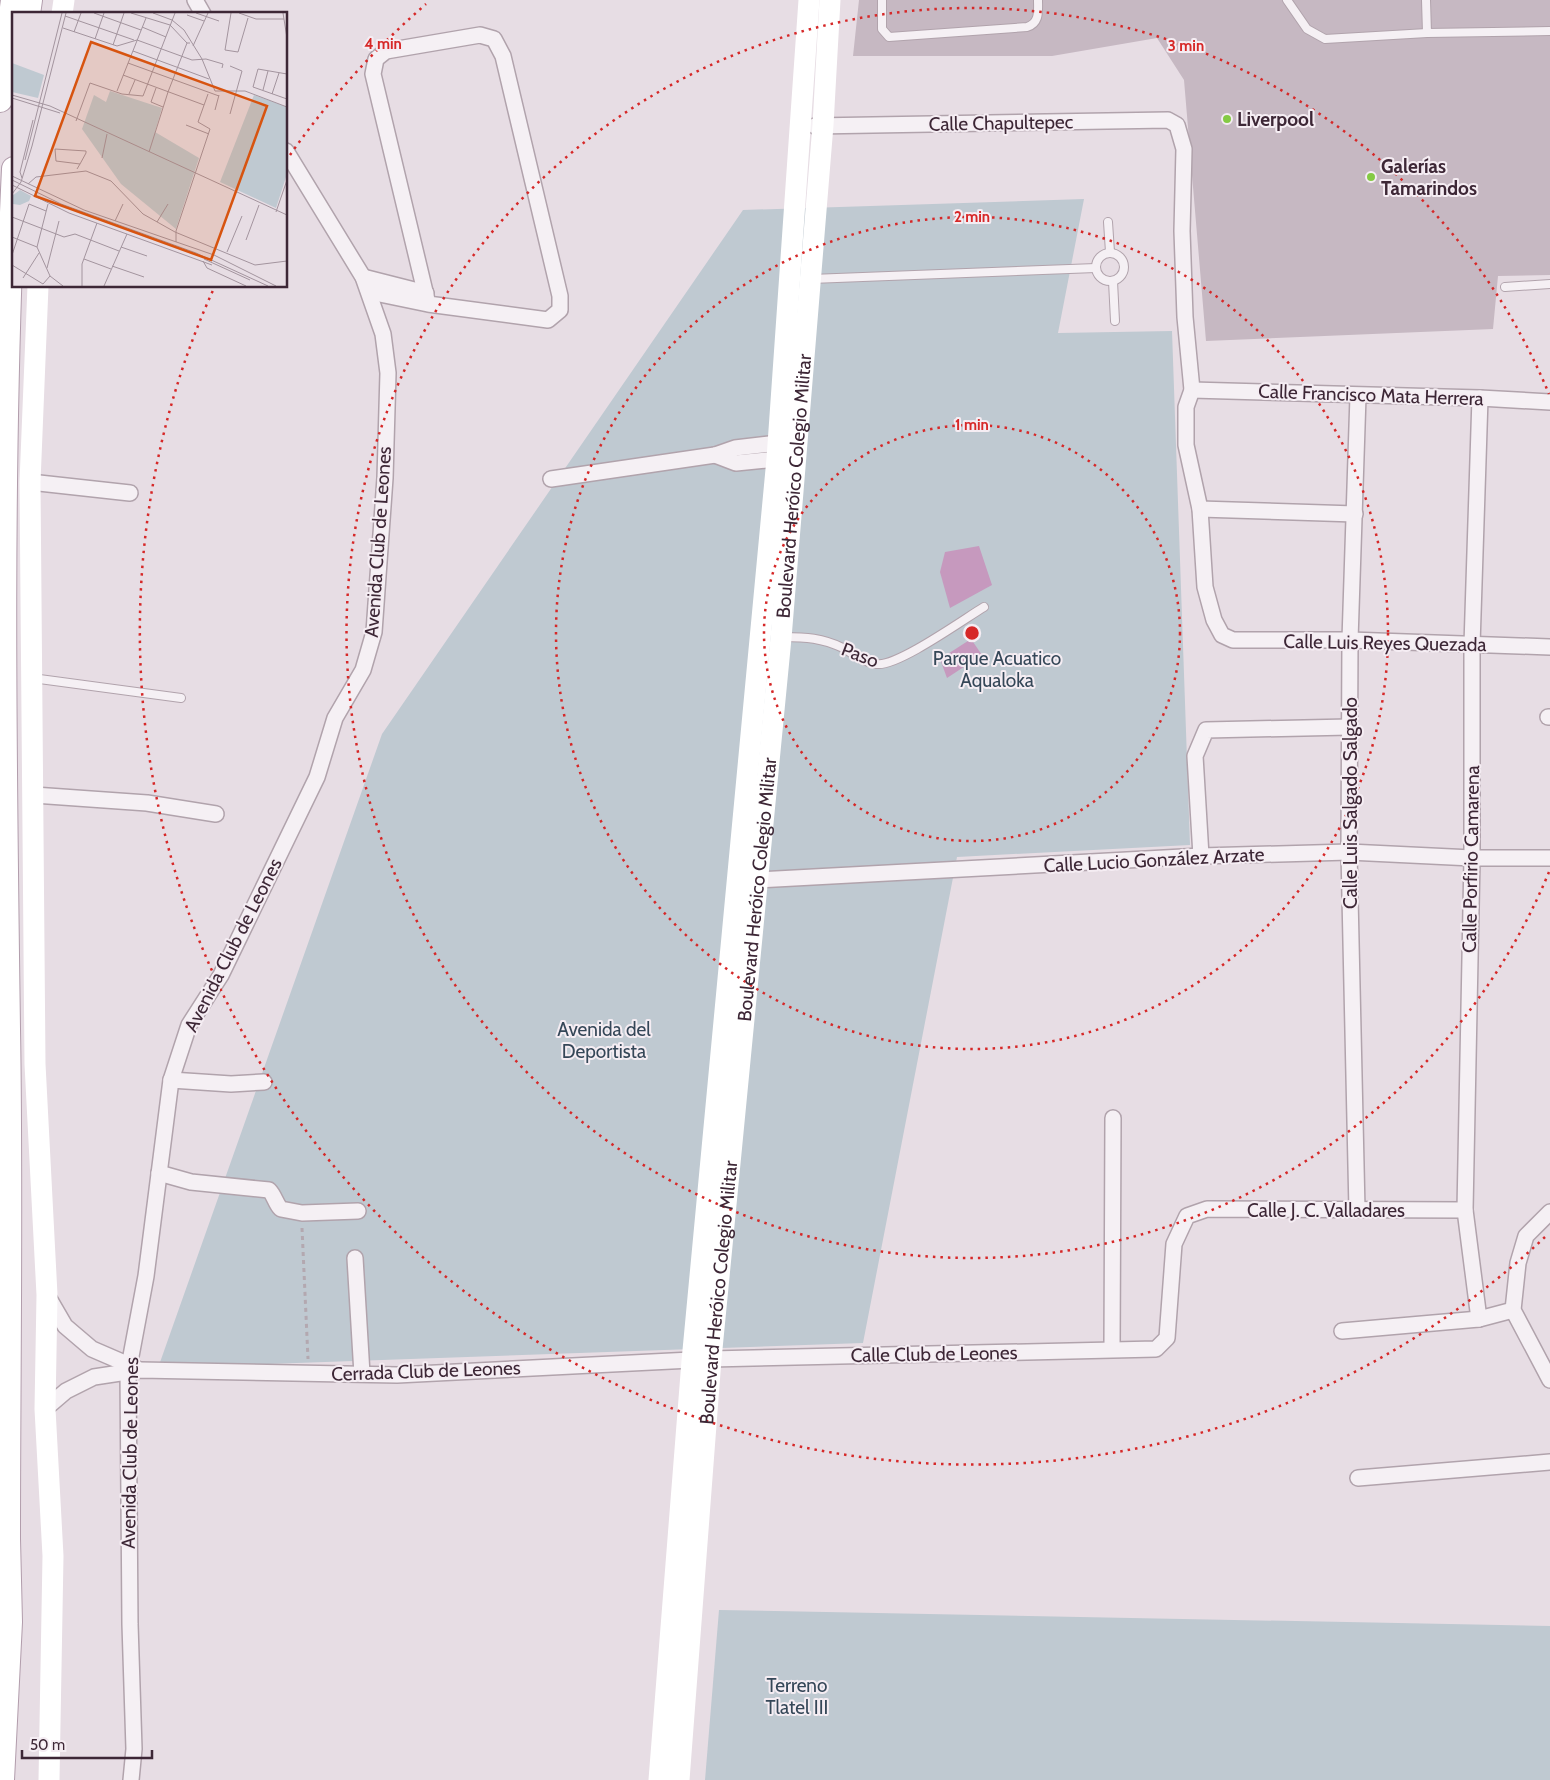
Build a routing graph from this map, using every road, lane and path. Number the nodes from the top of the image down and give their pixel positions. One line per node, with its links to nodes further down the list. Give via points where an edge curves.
1 (13, 0): 12 (main road)
2 (195, 0): 9 (street)
3 (809, 0): 14 (main road, Boulevard Heróico Colegio Militar)
4 (830, 0): 13 (main road, Boulevard Heróico Colegio Militar)
5 (882, 0): 6 (lane, via 882,29 889,37 1033,25 1037,19)
6 (1038, 0)
7 (1287, 0): 11 (lane, via 1307,29 1325,39)
8 (1426, 0): 11 (lane)
9 (202, 12)
10 (1550, 31): 11 (lane)
11 (1427, 33)
12 (0, 100)
13 (823, 125): 14 (street, Calle Chapultepec); 21 (main road, Boulevard Heróico Colegio Militar); 29 (street, Calle Chapultepec, via 1168,120 1177,125 1184,150 1182,231)
14 (802, 126): 33 (main road, Boulevard Heróico Colegio Militar)
15 (288, 153): 20 (street, Avenida Club de Leones)
16 (12, 195): 78 (main road, via 1,460 8,1033 10,1622)
17 (1108, 222): 18 (lane)
18 (1110, 252): 19 (lane, via 1100,257); 22 (lane, via 1121,257 1124,263 1122,274)
19 (1096, 268): 21 (lane); 22 (lane, via 1101,278)
20 (363, 277): 26 (street, Avenida Club de Leones); 27 (street)
21 (810, 279): 40 (main road, Boulevard Heróico Colegio Militar)
22 (1113, 281): 28 (lane)
23 (1550, 284): 24 (lane)
24 (1505, 287)
25 (38, 288): 35 (main road)
26 (370, 292): 27 (street); 54 (street, Avenida Club de Leones, via 383,334 388,374 385,478 374,632 363,670 335,718 317,777 221,975 189,1025)
27 (427, 298): 27 (street, via 548,320 560,310 560,296 503,56 494,39 480,35 386,51 376,59 373,74)
28 (1115, 321)
29 (1192, 390): 30 (street, Calle Francisco Mata Herrera); 37 (street, via 1186,407 1186,445)
30 (1358, 396): 31 (street, Calle Francisco Mata Herrera); 38 (street, Calle Luis Salgado Salgado)
31 (1480, 398): 32 (street, Calle Francisco Mata Herrera); 42 (street, Calle Porfirio Camarena)
32 (1550, 402)
33 (778, 451): 34 (street, via 736,448 715,456); 70 (main road, Boulevard Heróico Colegio Militar)
34 (551, 479)
35 (30, 482): 36 (street); 44 (main road)
36 (130, 493)
37 (1200, 509): 38 (street); 41 (street, Calle Luis Reyes Quezada, via 1205,587 1214,620 1222,635 1232,640)
38 (1355, 514): 41 (street, Calle Luis Salgado Salgado)
39 (984, 607): 40 (lane, Paso, via 887,665 865,661 810,636)
40 (782, 638): 53 (main road, Boulevard Heróico Colegio Militar)
41 (1350, 640): 42 (street, Calle Luis Reyes Quezada); 46 (street, Calle Luis Salgado Salgado)
42 (1472, 645): 43 (street, Calle Luis Reyes Quezada); 51 (street, Calle Porfirio Camarena)
43 (1550, 647)
44 (32, 678): 45 (lane); 47 (main road)
45 (181, 698)
46 (1349, 727): 49 (street, Calle Luis Salgado Salgado); 50 (street, via 1206,730 1195,756)
47 (34, 796): 48 (street, via 147,803); 64 (main road, via 35,1064)
48 (216, 814)
49 (1348, 852): 50 (street, Calle Lucio González Arzate); 51 (street, Calle Lucio González Arzate); 58 (street, Calle Luis Salgado Salgado)
50 (1201, 856): 53 (street, Calle Lucio González Arzate)
51 (1472, 858): 52 (street, Calle Lucio González Arzate); 59 (street, Calle Porfirio Camarena)
52 (1550, 858)
53 (759, 880): 70 (main road, Boulevard Heróico Colegio Militar)
54 (171, 1080): 55 (street, via 231,1084); 57 (street, Avenida Club de Leones)
55 (264, 1082)
56 (1113, 1118): 69 (street)
57 (159, 1173): 62 (street, via 191,1182 269,1190 281,1209); 71 (street, Avenida Club de Leones)
58 (1357, 1210): 59 (street, Calle J. C. Valladares); 68 (street, Calle J. C. Valladares, via 1207,1209 1187,1216 1174,1244 1167,1338)
59 (1465, 1210): 66 (street, Calle Porfirio Camarena)
60 (358, 1211): 62 (street)
61 (1550, 1212): 65 (street, via 1526,1236 1518,1263)
62 (302, 1213): 72 (path)
63 (355, 1258): 73 (street)
64 (47, 1295): 71 (street, Cerrada Club de Leones, via 65,1326 92,1348); 75 (main road)
65 (1513, 1310): 66 (street); 74 (street)
66 (1479, 1319): 67 (street)
67 (1342, 1331)
68 (1156, 1348): 69 (street, Calle Club de Leones)
69 (1112, 1349): 70 (street, Calle Club de Leones)
70 (702, 1360): 73 (street, Cerrada Club de Leones); 81 (main road, Boulevard Heróico Colegio Militar); 82 (main road, Boulevard Heróico Colegio Militar)
71 (132, 1369): 72 (street, Cerrada Club de Leones); 75 (street, Cerrada Club de Leones, via 94,1377 66,1391); 80 (street, Avenida Club de Leones, via 130,1624 134,1749)
72 (308, 1374): 73 (street, Cerrada Club de Leones)
73 (362, 1374)
74 (1550, 1380)
75 (45, 1409): 79 (main road, via 53,1556)
76 (1550, 1462): 77 (street)
77 (1358, 1478)
78 (2, 1780)
79 (49, 1780)
80 (131, 1780)
81 (659, 1780)
82 (679, 1780)

